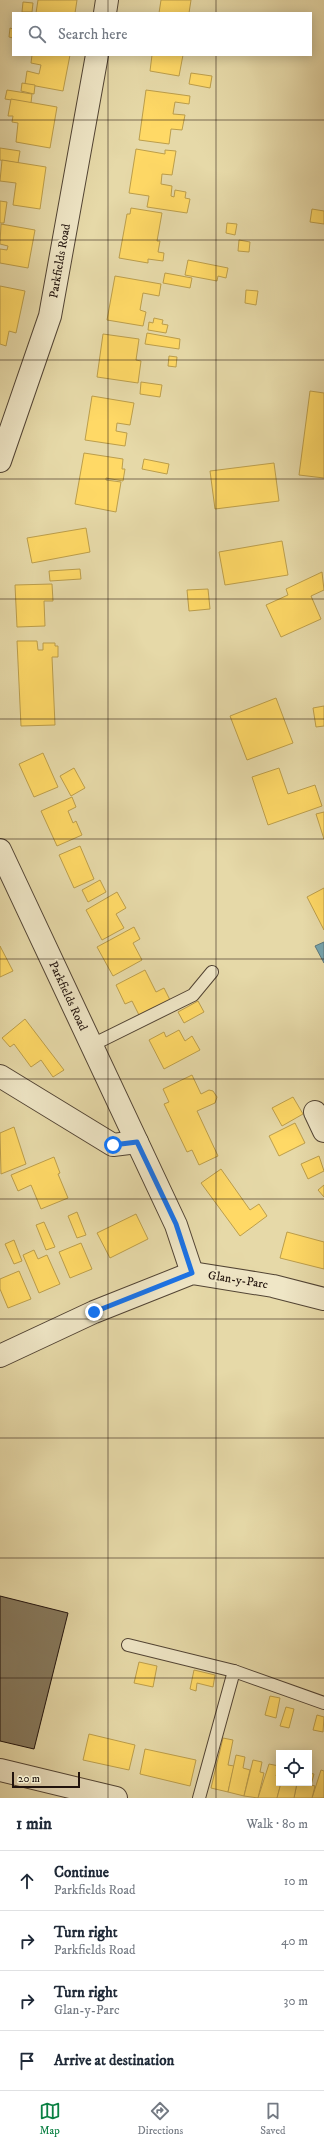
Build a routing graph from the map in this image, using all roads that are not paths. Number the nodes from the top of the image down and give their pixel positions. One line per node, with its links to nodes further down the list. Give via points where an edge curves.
1 (107, 0): 2 (street)
2 (105, 12)
3 (97, 56): 4 (street, Parkfields Road, via 50,316)
4 (0, 461)
5 (0, 850): 7 (street, Parkfields Road)
6 (212, 972): 7 (lane, via 193,995)
7 (92, 1045): 11 (street, Parkfields Road)
8 (0, 1076): 11 (street, via 113,1145)
9 (315, 1112): 10 (street)
10 (324, 1132)
11 (137, 1142): 12 (street, Parkfields Road, via 176,1224)
12 (192, 1273): 13 (street, Glan-y-Parc, via 273,1286); 14 (street, Glan-y-Parc, via 94,1312)
13 (324, 1299)
14 (0, 1356)
15 (128, 1645): 16 (lane)
16 (234, 1672): 17 (lane); 20 (lane)
17 (324, 1703)
18 (0, 1770): 19 (street)
19 (116, 1798)
20 (199, 1798)

